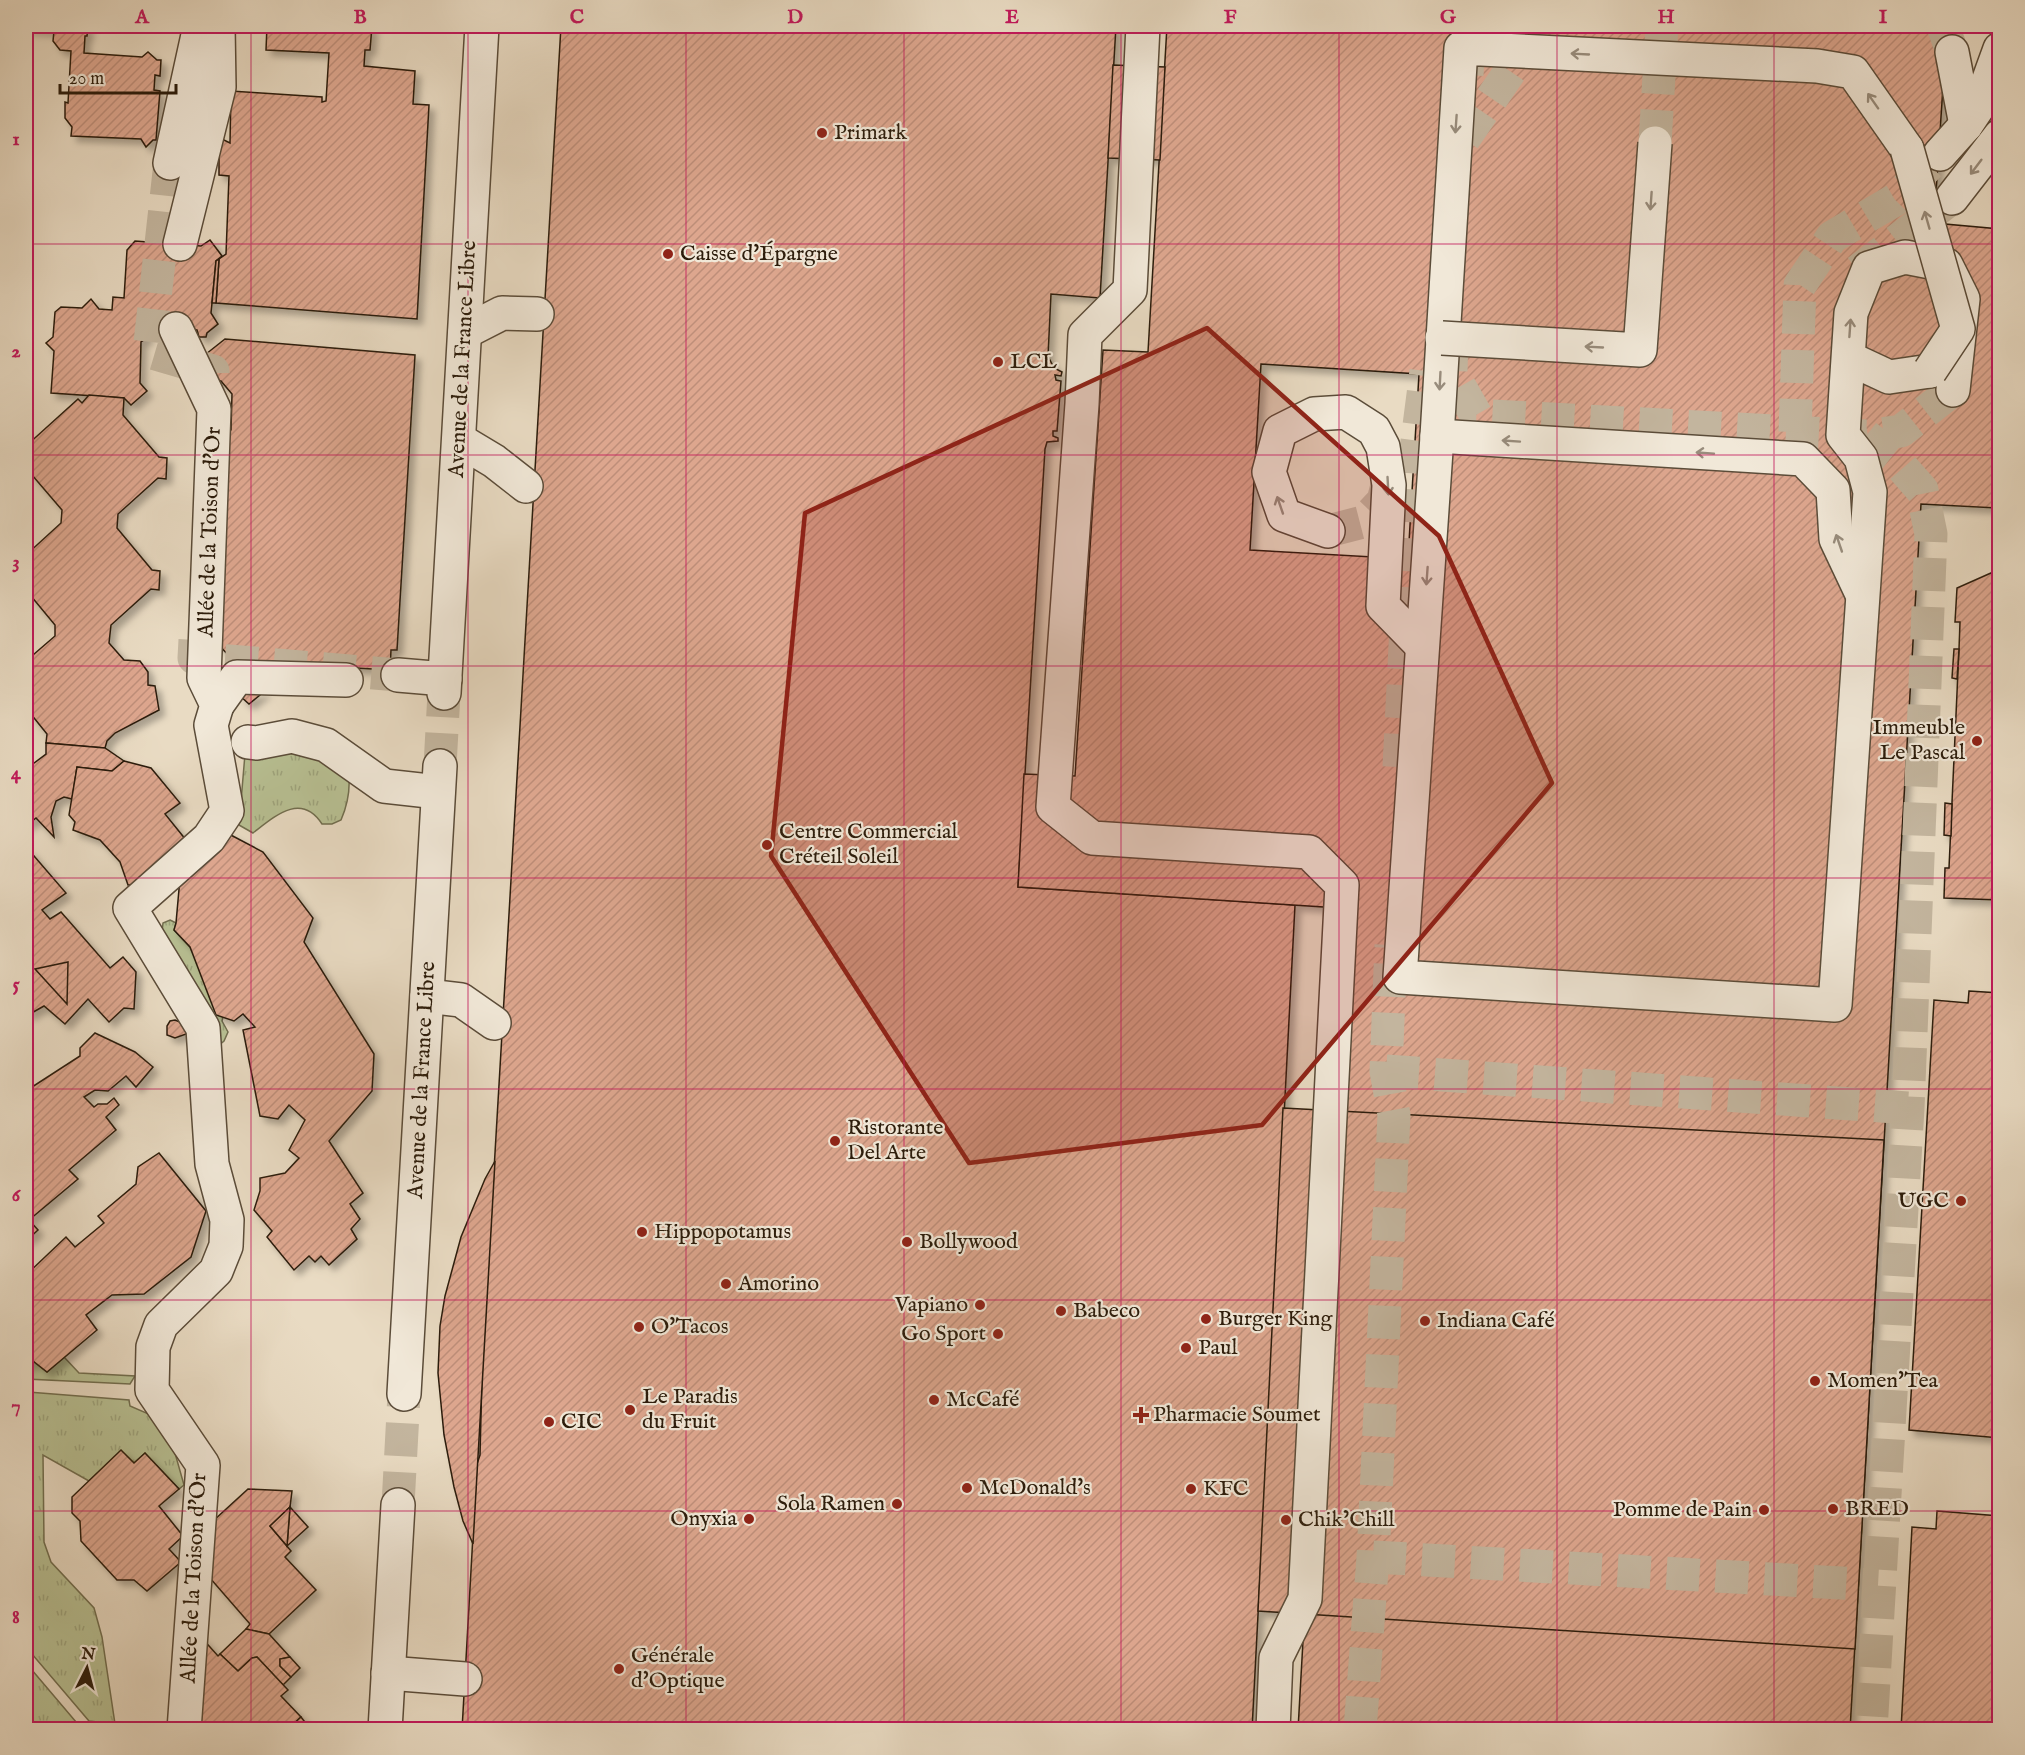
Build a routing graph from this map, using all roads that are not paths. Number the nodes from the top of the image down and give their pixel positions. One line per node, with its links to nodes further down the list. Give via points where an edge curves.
1 (204, 26): 11 (street, via 198,35)
2 (218, 26): 13 (street, via 219,87)
3 (482, 26): 16 (street, Avenue de la France Libre)
4 (1143, 26): 38 (street, via 1130,290 1086,335 1053,807 1092,838 1309,852 1342,885 1305,1599 1276,1658)
5 (2000, 49): 7 (street, via 1980,104)
6 (1952, 52): 7 (street)
7 (1966, 125): 10 (street)
8 (2000, 136): 12 (street, one-way to 12)
9 (1655, 143): 17 (street, one-way to 17, bridge, via 1640,350)
10 (1940, 154)
11 (170, 163)
12 (1952, 198)
13 (180, 244)
14 (537, 314): 16 (street, via 502,313)
15 (176, 329): 28 (street, Allée de la Toison d'Or, via 214,409 204,678)
16 (465, 332): 21 (street, Avenue de la France Libre)
17 (1442, 338): 19 (street, one-way to 17, bridge, via 1958,329 1907,149 1853,72 1817,66 1461,48); 20 (street, one-way to 20)
18 (1859, 363): 19 (street, via 1889,377)
19 (1942, 381): 24 (street, one-way to 19, via 1870,492 1860,458 1843,435 1851,313 1869,268 1905,256 1946,265 1964,299)
20 (1437, 436): 24 (street, one-way to 20, via 1836,539 1833,490 1803,459); 25 (street, one-way to 25)
21 (459, 440): 22 (street); 26 (street, Avenue de la France Libre, via 445,686)
22 (526, 486)
23 (1328, 531): 25 (street, one-way to 25, via 1284,515 1269,472 1280,431 1314,414 1346,412 1374,430 1383,447 1389,485 1383,606)
24 (1863, 596): 25 (street, via 1835,1005 1400,977)
25 (1422, 646)
26 (398, 675)
27 (346, 680): 28 (street, Allée de la Toison d'Or, via 237,677)
28 (217, 705): 36 (street, Allée de la Toison d'Or, via 211,725 227,811 209,838 130,909 204,1028 212,1164 227,1220 226,1246 216,1270 161,1325 153,1347 152,1390 203,1465)
29 (248, 742): 30 (street, Avenue de la France Libre, via 292,736 326,745 384,786 439,779)
30 (427, 996): 31 (street, via 461,1000); 32 (street, Avenue de la France Libre)
31 (494, 1023)
32 (404, 1394)
33 (398, 1505): 34 (street)
34 (388, 1672): 35 (street); 37 (street)
35 (465, 1679)
36 (184, 1730)
37 (385, 1730)
38 (1273, 1730)

